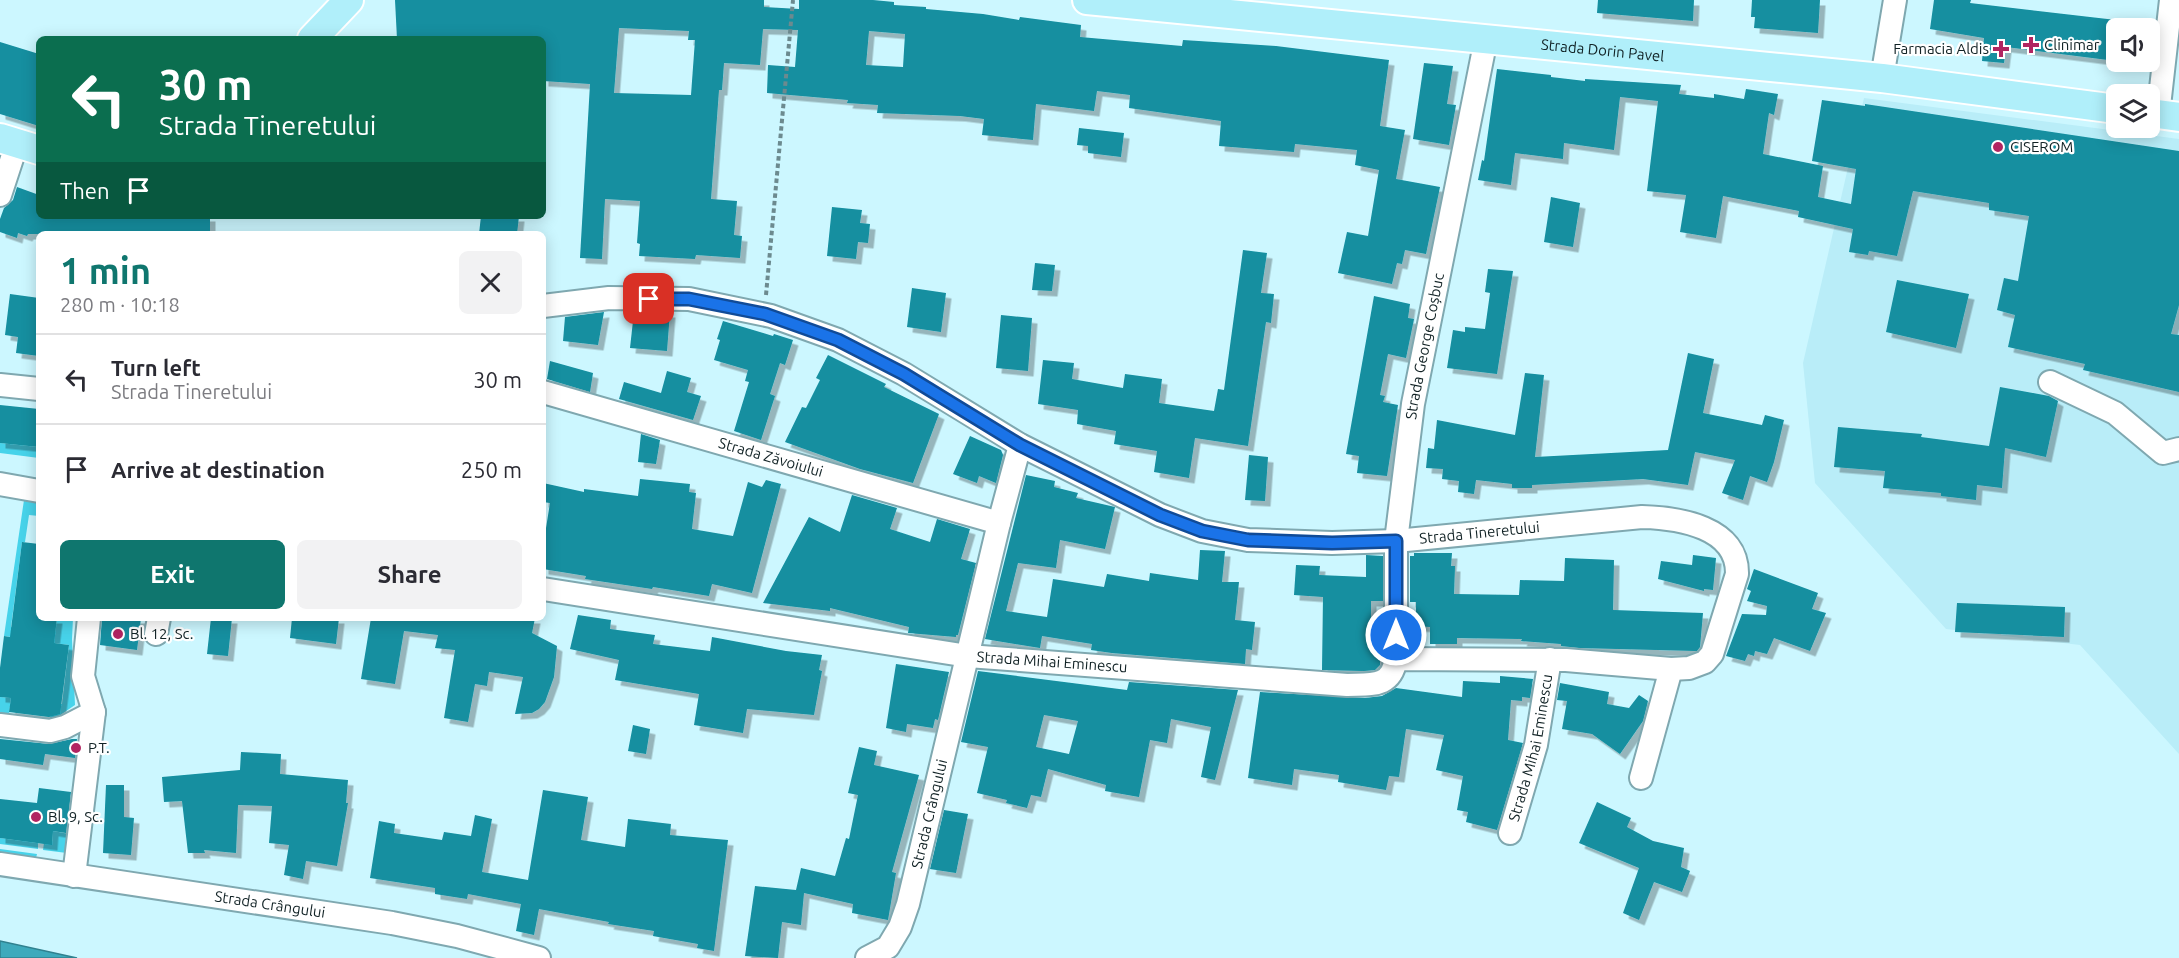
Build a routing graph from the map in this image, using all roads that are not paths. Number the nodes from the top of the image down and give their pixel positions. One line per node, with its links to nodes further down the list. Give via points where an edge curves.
1 (349, 0): 5 (main road)
2 (1087, 0): 6 (main road, Strada Dorin Pavel)
3 (1895, 0): 7 (street)
4 (2171, 0): 9 (street)
5 (315, 36)
6 (1486, 39): 7 (main road, Strada Dorin Pavel); 23 (street, Strada George Coșbuc, via 1413,404)
7 (1882, 78): 8 (main road, Strada Dorin Pavel)
8 (2106, 108)
9 (2162, 115)
10 (18, 144): 11 (street)
11 (0, 195)
12 (546, 306): 17 (street, Strada Tineretului, via 609,298 689,299 765,314 847,345 904,374)
13 (2050, 382): 18 (street, via 2115,413 2163,453)
14 (0, 385): 15 (street)
15 (36, 388)
16 (546, 393): 22 (street, Strada Zăvoiului)
17 (1020, 445): 22 (street, Strada Crângului); 23 (street, Strada Tineretului, via 1160,515 1202,531 1248,540)
18 (2179, 449)
19 (0, 484): 20 (street)
20 (36, 490)
21 (1642, 517): 23 (street, Strada Tineretului); 29 (street, Strada Mihai Eminescu, via 1669,517 1696,525 1725,540 1737,562 1737,574 1712,654 1705,662 1689,668)
22 (999, 523): 26 (street, Strada Crângului)
23 (1396, 541): 27 (street, Strada George Coșbuc)
24 (546, 589): 26 (street, Strada Mihai Eminescu)
25 (89, 621): 30 (street, via 83,676)
26 (968, 656): 27 (street, Strada Mihai Eminescu, via 1347,685 1388,679); 37 (street, Strada Crângului, via 908,904 888,947)
27 (1396, 658): 28 (street, Strada Mihai Eminescu)
28 (1550, 659): 29 (street, Strada Mihai Eminescu); 33 (street, Strada Mihai Eminescu, via 1536,745)
29 (1671, 669): 32 (street)
30 (94, 712): 31 (street, via 50,731); 35 (street)
31 (0, 725)
32 (1641, 778)
33 (1510, 833)
34 (0, 864): 35 (street, Strada Crângului)
35 (74, 876): 36 (street, Strada Crângului, via 392,923)
36 (539, 958)
37 (867, 958)

